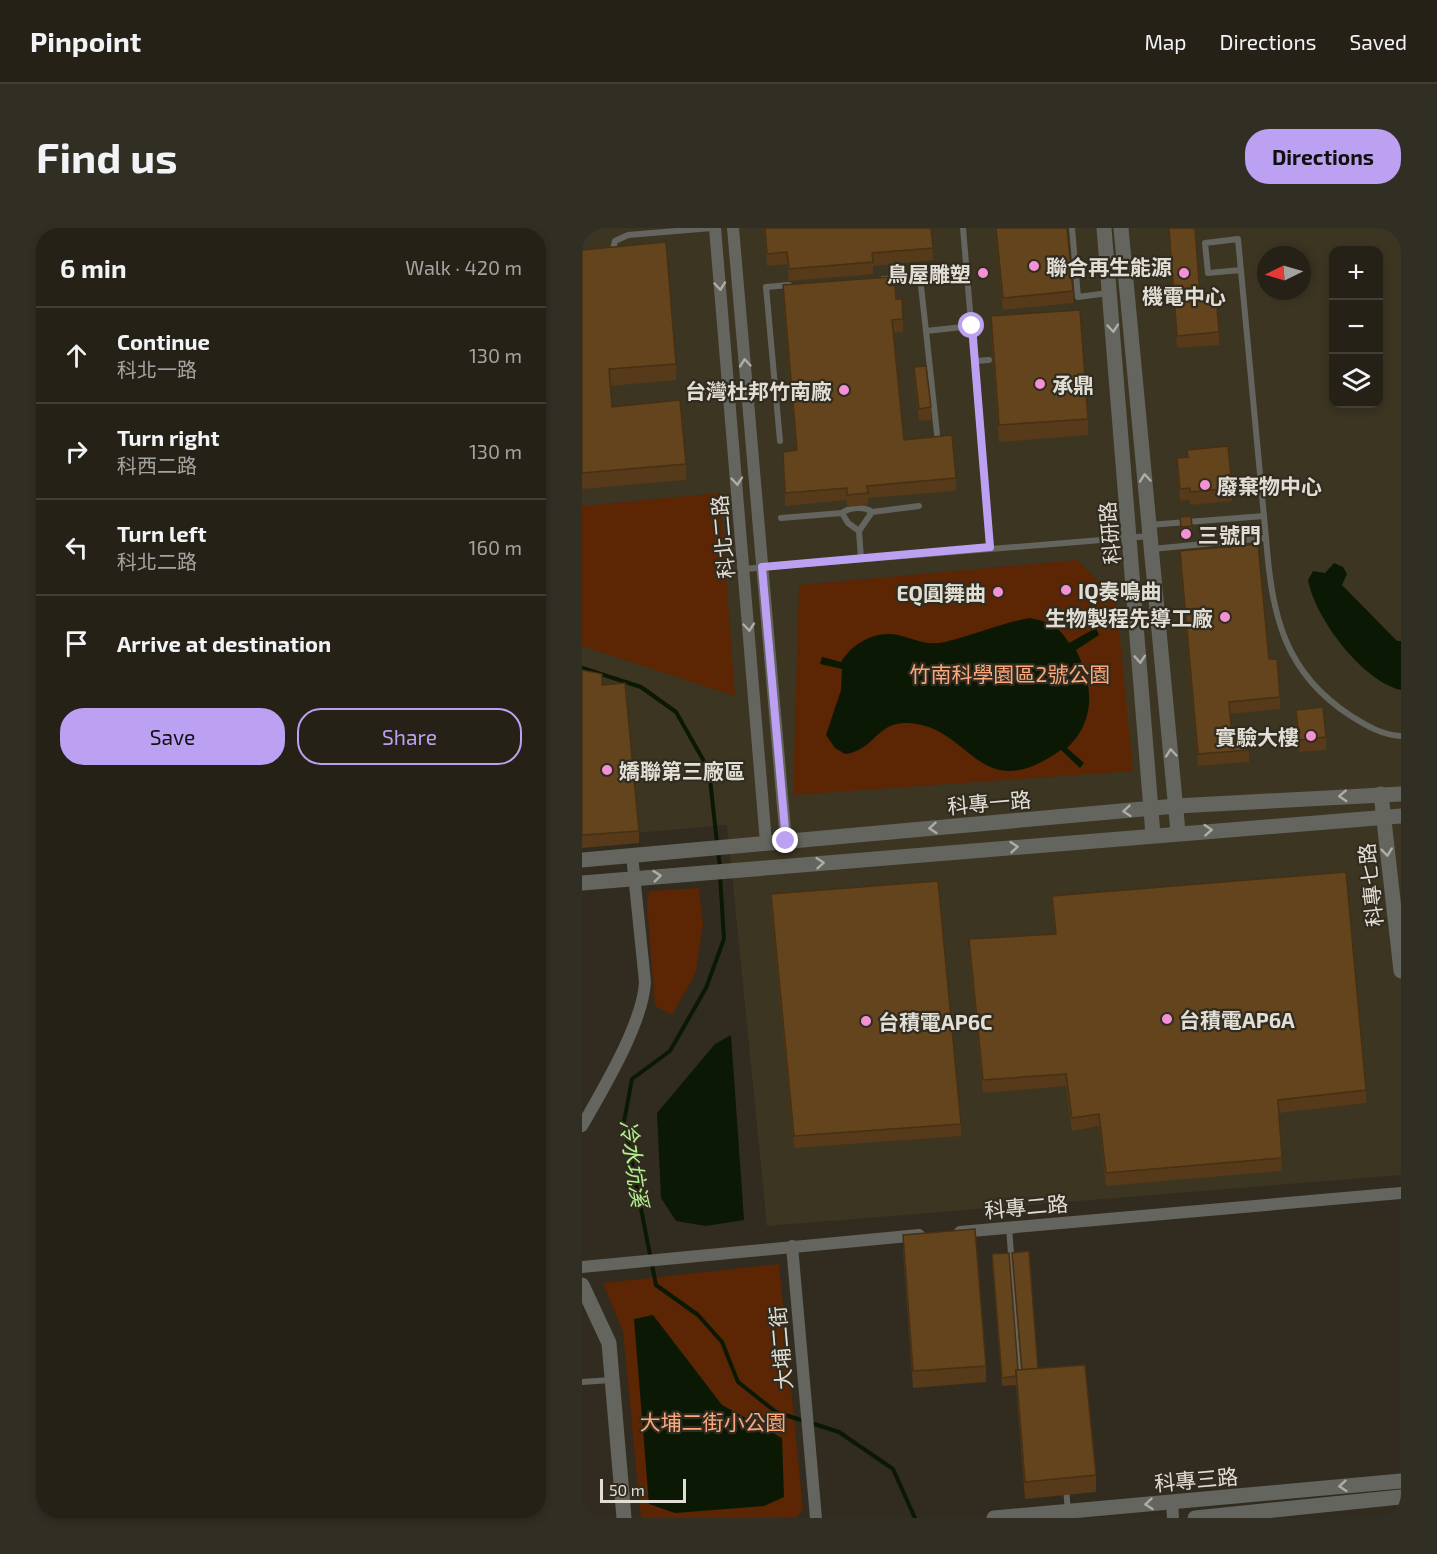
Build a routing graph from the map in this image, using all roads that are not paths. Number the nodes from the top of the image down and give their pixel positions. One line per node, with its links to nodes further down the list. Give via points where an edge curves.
1 (714, 228): 7 (lane, via 628,234 615,242); 30 (street, 科北二路, one-way to 30)
2 (733, 228): 29 (street, 科北二路, one-way to 2)
3 (963, 228): 12 (lane)
4 (1072, 228): 11 (lane, via 1078,297)
5 (1104, 228): 11 (street, 科研路)
6 (1121, 228): 24 (street, 科研路, one-way to 6)
7 (610, 264)
8 (1241, 270): 8 (lane, via 1208,273 1205,243 1238,238); 21 (lane)
9 (873, 280): 13 (lane, via 920,277)
10 (802, 284): 17 (lane, via 766,287)
11 (1110, 293): 25 (street, 科研路, one-way to 25)
12 (972, 326): 13 (lane); 15 (lane)
13 (926, 331): 16 (lane)
14 (989, 360): 15 (lane)
15 (975, 362): 27 (lane)
16 (937, 434)
17 (780, 441)
18 (919, 506): 19 (lane)
19 (872, 512): 20 (lane, via 867,508); 23 (lane)
20 (842, 513): 22 (lane); 23 (lane)
21 (1264, 516): 24 (lane); 26 (lane)
22 (781, 518)
23 (859, 531): 28 (lane)
24 (1151, 536): 25 (lane); 26 (lane); 34 (street, 科研路, one-way to 24)
25 (1131, 538): 27 (lane); 35 (street, 科研路, one-way to 35)
26 (1266, 538): 31 (lane, via 1270,584 1293,659 1330,702 1387,735)
27 (990, 547): 28 (lane)
28 (861, 558): 29 (lane)
29 (762, 567): 30 (lane); 40 (street, 科北二路)
30 (744, 569): 41 (street, 科北二路, one-way to 41)
31 (1401, 736)
32 (1381, 794): 33 (street, 科專一路); 34 (street, 科專一路, one-way to 34); 37 (street, 科專七路)
33 (1401, 794)
34 (1176, 806): 35 (street, 科專一路); 38 (street, 科研路)
35 (1150, 808): 39 (street, 科研路); 40 (street, 科專一路, one-way to 40)
36 (1401, 816): 37 (street)
37 (1384, 817): 38 (street, one-way to 37); 48 (street, 科專七路, one-way to 48)
38 (1178, 832): 39 (street)
39 (1153, 835): 44 (street, one-way to 39)
40 (786, 841): 41 (street, 科專一路); 44 (street)
41 (766, 843): 42 (street, 科專一路); 45 (street)
42 (632, 855): 43 (street, 科專一路); 46 (street)
43 (582, 860)
44 (786, 866): 45 (street)
45 (767, 867): 46 (street, one-way to 45)
46 (634, 878): 47 (street); 49 (street, via 644,1000 604,1089)
47 (582, 883)
48 (1401, 971)
49 (582, 1126)
50 (1401, 1193): 51 (street, 科專二路)
51 (1009, 1227): 52 (street, 科專二路); 57 (lane)
52 (792, 1246): 53 (street, 科專二路); 64 (street, 大埔二街)
53 (582, 1267)
54 (582, 1285): 55 (street, via 609,1343)
55 (612, 1380): 56 (lane); 63 (street)
56 (582, 1382)
57 (1021, 1384)
58 (1065, 1478): 62 (lane)
59 (1401, 1481): 61 (street, 科專三路, one-way to 61)
60 (1401, 1497): 67 (street, 科專三路)
61 (1172, 1502): 62 (street, 科專三路, one-way to 62); 66 (street)
62 (1068, 1511): 65 (street, 科專三路)
63 (624, 1518)
64 (816, 1518)
65 (994, 1518)
66 (1173, 1518)
67 (1195, 1518)

